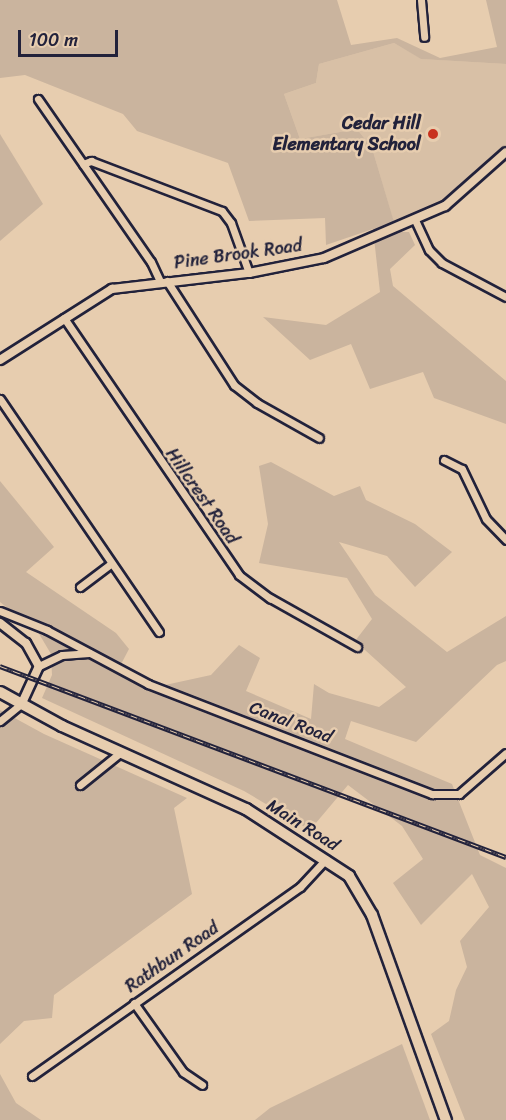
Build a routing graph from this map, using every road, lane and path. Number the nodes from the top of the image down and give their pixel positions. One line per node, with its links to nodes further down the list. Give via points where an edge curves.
1 (421, 0): 2 (street)
2 (424, 37)
3 (38, 99): 5 (street)
4 (506, 153): 6 (street, Pine Brook Road, via 455,200)
5 (82, 164): 7 (street, via 91,161 222,211 231,223); 8 (street)
6 (415, 220): 7 (street, Pine Brook Road, via 306,263); 9 (street, via 429,249 442,263)
7 (249, 273): 8 (street, Pine Brook Road)
8 (163, 281): 10 (street, Pine Brook Road, via 112,289); 13 (street, via 234,385 256,403)
9 (506, 297)
10 (64, 318): 11 (street, Pine Brook Road); 21 (street, Hillcrest Road, via 239,575 270,598)
11 (0, 360)
12 (0, 399): 16 (street)
13 (319, 438)
14 (444, 460): 15 (street, via 462,469 486,519)
15 (506, 540)
16 (111, 564): 17 (street); 20 (street)
17 (80, 587)
18 (0, 611): 22 (street, Canal Road)
19 (0, 623): 23 (street, via 26,643)
20 (159, 632)
21 (357, 647)
22 (89, 653): 23 (street, via 62,655); 28 (street, Canal Road, via 148,684 418,790 454,795)
23 (39, 666): 25 (street)
24 (0, 692): 25 (main road, Main Road)
25 (22, 703): 26 (street); 27 (main road, Main Road)
26 (0, 721)
27 (121, 752): 29 (street); 30 (main road, Main Road, via 246,809)
28 (506, 753)
29 (80, 785)
30 (326, 859): 31 (street, Rathbun Road, via 300,887); 34 (main road, Main Road, via 349,876 366,900)
31 (134, 1003): 32 (street, Rathbun Road); 33 (street, via 183,1072)
32 (32, 1076)
33 (202, 1085)
34 (446, 1120)

